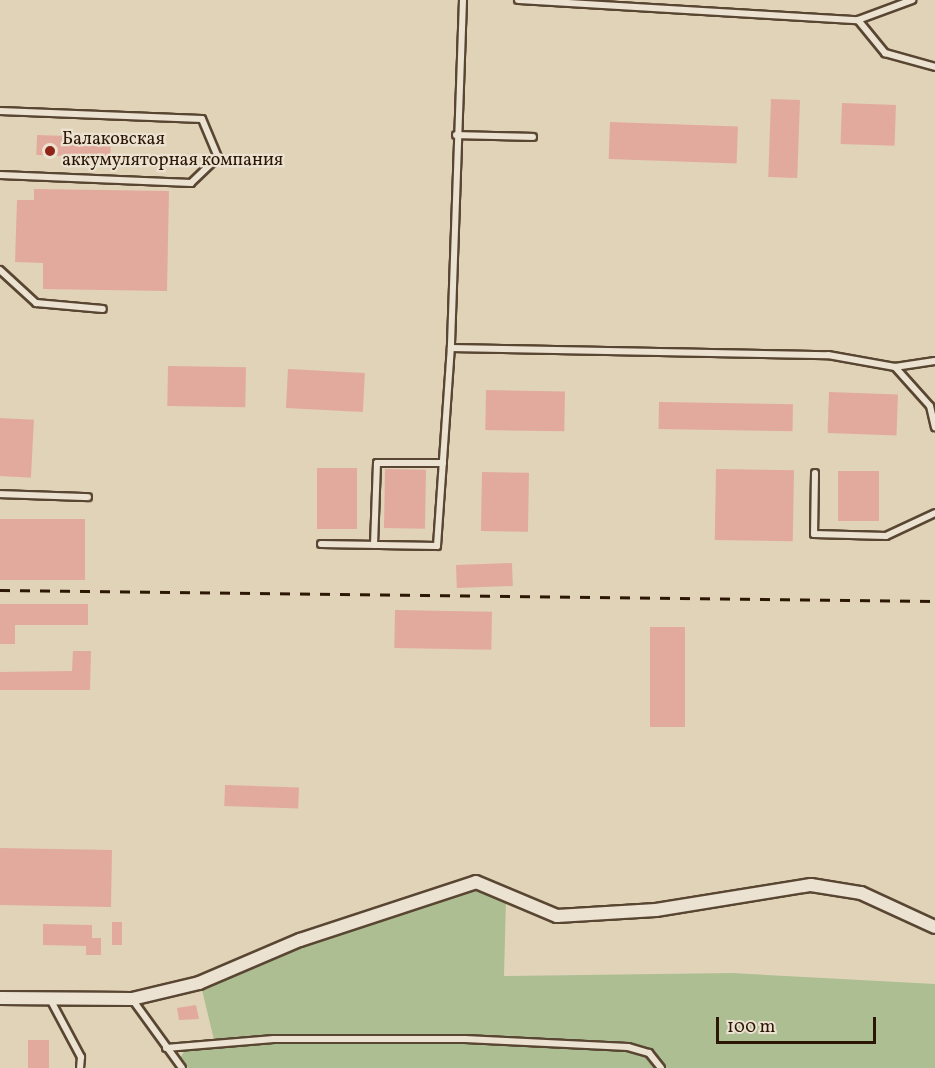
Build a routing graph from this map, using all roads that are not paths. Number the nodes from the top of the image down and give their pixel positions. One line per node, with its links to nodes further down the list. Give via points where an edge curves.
1 (463, 0): 7 (lane)
2 (518, 0): 4 (lane)
3 (912, 0): 4 (lane)
4 (858, 20): 5 (lane, via 885,52)
5 (935, 68)
6 (0, 111): 9 (lane, via 202,119 218,157 191,183)
7 (456, 135): 8 (lane); 12 (lane)
8 (533, 137)
9 (0, 175)
10 (0, 270): 11 (lane, via 36,303)
11 (104, 309)
12 (451, 348): 14 (lane, via 828,355); 16 (lane)
13 (935, 361): 14 (lane)
14 (895, 367): 15 (lane, via 930,406)
15 (935, 427)
16 (443, 463): 22 (lane, via 437,546); 22 (lane, via 377,463)
17 (815, 473): 20 (lane, via 814,534 886,536)
18 (0, 494): 19 (lane)
19 (88, 497)
20 (935, 513)
21 (321, 544): 22 (lane)
22 (374, 545)
23 (935, 927): 26 (street, via 861,893 812,885 656,910 557,916 476,882 300,940 199,983)
24 (0, 998): 25 (street)
25 (50, 998): 26 (street); 28 (lane, via 55,1016 81,1057)
26 (132, 999): 27 (lane)
27 (166, 1048): 29 (lane); 30 (lane, via 274,1039 465,1039 628,1047 649,1053)
28 (80, 1068)
29 (182, 1068)
30 (661, 1068)

